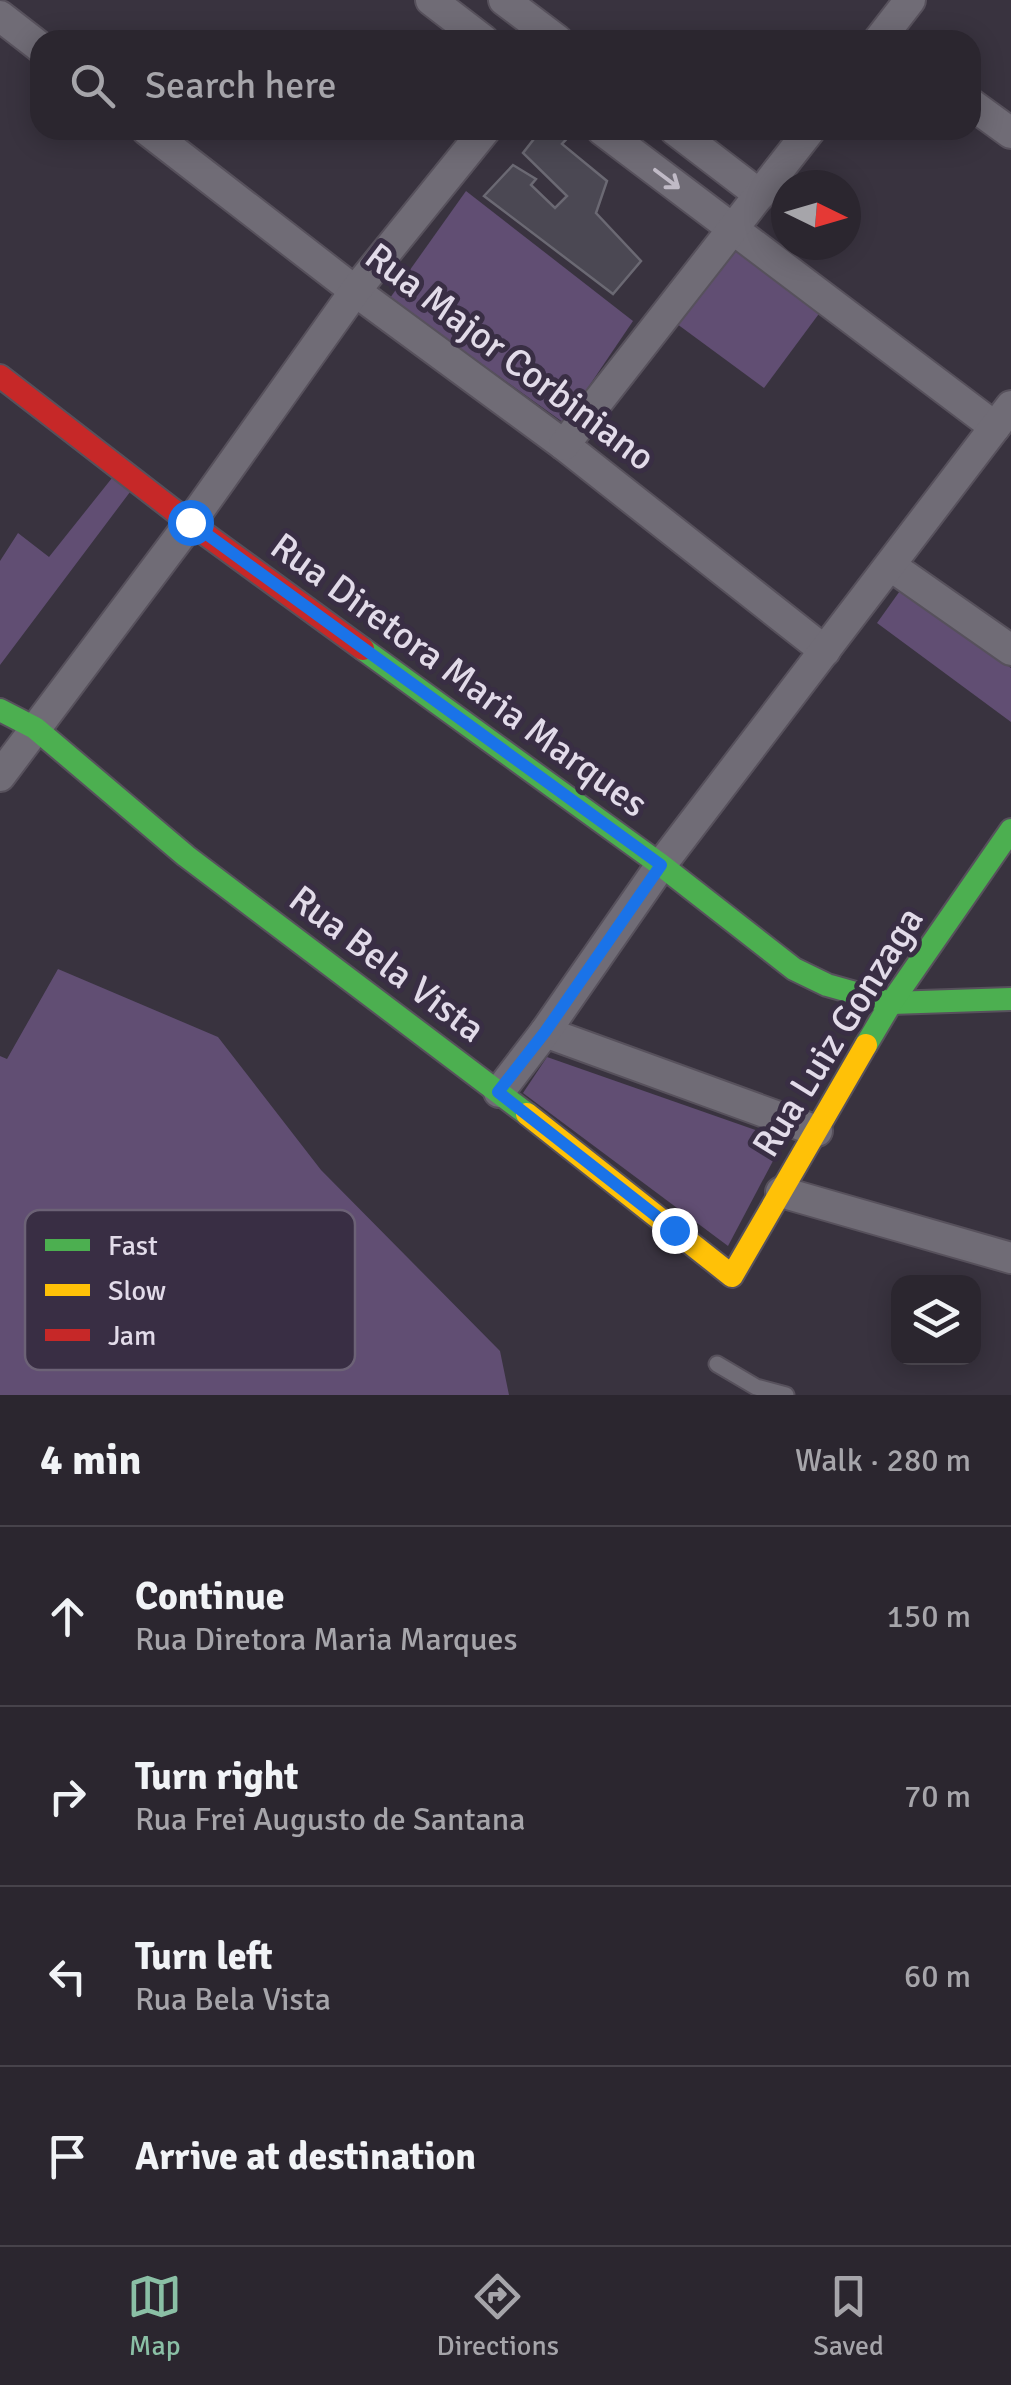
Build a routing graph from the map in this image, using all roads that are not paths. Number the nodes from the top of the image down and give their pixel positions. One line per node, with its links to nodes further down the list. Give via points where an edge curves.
1 (431, 0): 5 (street)
2 (504, 0): 6 (street)
3 (910, 0): 7 (street)
4 (0, 16): 8 (street)
5 (470, 30)
6 (544, 30)
7 (888, 30)
8 (30, 40)
9 (981, 111): 10 (street)
10 (1011, 133)
11 (159, 140): 18 (street, Rua Major Corbiniano)
12 (477, 140): 18 (street)
13 (615, 140): 17 (street, one-way to 17)
14 (687, 140): 16 (street)
15 (802, 140): 16 (street)
16 (760, 195): 17 (street)
17 (733, 229): 20 (street); 21 (street)
18 (354, 291): 21 (street, Rua Major Corbiniano); 22 (street)
19 (0, 376): 22 (street, Rua Diretora Maria Marques)
20 (1003, 416): 23 (street)
21 (564, 445): 25 (street, Rua Major Corbiniano)
22 (190, 522): 27 (street); 30 (street, Rua Diretora Maria Marques)
23 (891, 566): 24 (street); 25 (street)
24 (1011, 650)
25 (825, 651): 30 (street)
26 (0, 710): 27 (street, Rua Bela Vista)
27 (34, 728): 28 (street); 34 (street, Rua Bela Vista, via 186,856)
28 (0, 776)
29 (1011, 830): 32 (street, Rua Luiz Gonzaga)
30 (661, 865): 32 (street, Rua Diretora Maria Marques, via 794,969); 33 (street)
31 (1011, 999): 32 (street, Rua Diretora Maria Marques)
32 (891, 1002): 35 (street, Rua Luiz Gonzaga)
33 (545, 1032): 34 (street); 35 (street)
34 (498, 1092): 38 (street, Rua Bela Vista)
35 (817, 1131): 36 (street, Rua Luiz Gonzaga)
36 (781, 1192): 37 (street); 38 (street, Rua Luiz Gonzaga)
37 (1011, 1258)
38 (732, 1276)
39 (717, 1364): 40 (lane)
40 (786, 1395)

